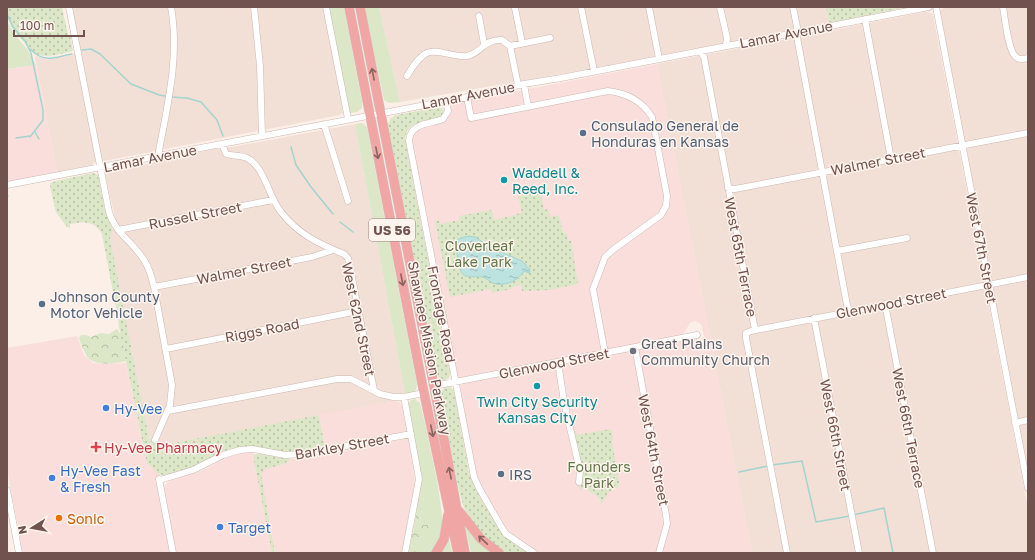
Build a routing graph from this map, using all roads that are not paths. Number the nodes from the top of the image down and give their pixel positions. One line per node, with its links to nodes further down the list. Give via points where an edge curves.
1 (69, 7): 42 (street)
2 (172, 7): 40 (street, via 174,59)
3 (254, 7): 37 (street, via 260,66)
4 (326, 7): 34 (street)
5 (349, 7): 33 (highway, Shawnee Mission Parkway / US 56)
6 (360, 7): 32 (highway, Shawnee Mission Parkway / US 56, one-way to 6)
7 (581, 7): 26 (street)
8 (649, 7): 25 (street)
9 (720, 7): 21 (street, via 727,38)
10 (793, 7): 17 (street)
11 (929, 7): 16 (street, Lamar Avenue)
12 (936, 7): 39 (street, West 67th Street)
13 (1003, 7): 24 (street, via 1011,49 1020,59)
14 (515, 8): 19 (street)
15 (479, 16): 20 (street)
16 (865, 19): 17 (street, Lamar Avenue); 41 (street)
17 (797, 32): 21 (street, Lamar Avenue); 43 (street)
18 (550, 38): 19 (street)
19 (522, 43): 22 (street)
20 (484, 44): 22 (street, via 502,40); 27 (street, via 467,56 427,52 419,58)
21 (726, 45): 23 (street, Lamar Avenue)
22 (510, 46): 28 (street)
23 (700, 51): 25 (street, Lamar Avenue); 45 (street, West 65th Terrace, via 704,57)
24 (1028, 58)
25 (659, 59): 26 (street, Lamar Avenue)
26 (594, 71): 28 (street, Lamar Avenue)
27 (407, 76)
28 (521, 85): 29 (street, Lamar Avenue); 31 (street)
29 (466, 97): 30 (street, Lamar Avenue); 31 (street, via 471,118)
30 (446, 100): 32 (street, Lamar Avenue); 66 (street, Frontage Road, via 448,111 443,119 416,127 411,132 409,141)
31 (528, 107): 63 (street, via 608,91 638,100 652,117 667,196 666,206 661,215 605,257 593,289)
32 (381, 112): 33 (street, Lamar Avenue); 67 (highway, Shawnee Mission Parkway / US 56)
33 (370, 114): 34 (street, Lamar Avenue); 65 (highway, Shawnee Mission Parkway / US 56, one-way to 65)
34 (348, 119): 35 (street, Lamar Avenue)
35 (324, 124): 37 (street, Lamar Avenue); 47 (street)
36 (1028, 133): 39 (street, Walmer Street)
37 (262, 136): 38 (street, Lamar Avenue)
38 (222, 144): 40 (street, Lamar Avenue); 46 (street, West 62nd Street, via 226,154 247,158 257,166)
39 (962, 145): 41 (street, Walmer Street); 53 (street, West 67th Street)
40 (158, 156): 42 (street, Lamar Avenue)
41 (891, 159): 43 (street, Walmer Street)
42 (99, 168): 44 (street, Lamar Avenue); 48 (street, via 110,218)
43 (822, 172): 45 (street, Walmer Street, via 735,189); 51 (street)
44 (7, 185)
45 (728, 188): 59 (street, West 65th Terrace)
46 (273, 200): 48 (street, Russell Street); 50 (street, West 62nd Street, via 280,212 298,230 316,243)
47 (348, 201)
48 (118, 230): 54 (street, via 144,260 151,273)
49 (907, 238): 51 (street)
50 (333, 250): 54 (street, Walmer Street, via 312,257); 56 (street, West 62nd Street, via 348,258)
51 (837, 251): 57 (street)
52 (1028, 277): 53 (street, Glenwood Street)
53 (989, 284): 55 (street, Glenwood Street); 74 (street, West 67th Street)
54 (154, 287): 62 (street)
55 (885, 304): 57 (street, Glenwood Street); 93 (street, West 66th Terrace)
56 (358, 311): 62 (street, Riggs Road); 68 (street, West 62nd Street)
57 (849, 311): 58 (street, Glenwood Street)
58 (814, 318): 59 (street, Glenwood Street); 92 (street, West 66th Street)
59 (755, 330): 91 (street, West 65th Terrace, via 746,333 746,338)
60 (697, 335): 61 (street, Glenwood Street)
61 (634, 347): 63 (street, Glenwood Street); 90 (street, West 64th Street, via 666,515 667,524)
62 (166, 348): 72 (street, via 172,384)
63 (605, 353): 64 (street, Glenwood Street)
64 (558, 362): 66 (street, Glenwood Street); 77 (street)
65 (421, 376): 67 (highway); 69 (highway, Shawnee Mission Parkway / US 56)
66 (454, 382): 67 (street, Glenwood Street); 89 (street, Frontage Road, via 472,468 479,488 506,534)
67 (434, 386): 71 (highway, Shawnee Mission Parkway / US 56)
68 (374, 390): 70 (street, via 382,394); 72 (street, via 351,379 333,379)
69 (424, 393): 70 (street); 71 (highway); 80 (highway, Shawnee Mission Parkway / US 56, one-way to 80)
70 (404, 397): 75 (street)
71 (438, 404): 80 (highway, Shawnee Mission Parkway / US 56, one-way to 71)
72 (168, 411): 76 (street)
73 (1028, 420): 74 (street)
74 (1016, 423): 78 (street, West 67th Street)
75 (411, 434): 83 (street, Barkley Street, via 303,454 285,455 253,449 240,450 193,470 159,479); 84 (street, via 419,479)
76 (155, 440)
77 (580, 482)
78 (1028, 488)
79 (7, 490): 81 (street)
80 (453, 508): 85 (highway, via 444,539); 86 (highway, Shawnee Mission Parkway / US 56); 87 (highway, Shawnee Mission Parkway / US 56); 88 (highway, one-way to 80, via 481,539)
81 (9, 512): 82 (street)
82 (19, 553)
83 (173, 553)
84 (405, 553)
85 (436, 553)
86 (458, 553)
87 (465, 553)
88 (499, 553)
89 (534, 553)
90 (659, 553)
91 (787, 553)
92 (859, 553)
93 (933, 553)

